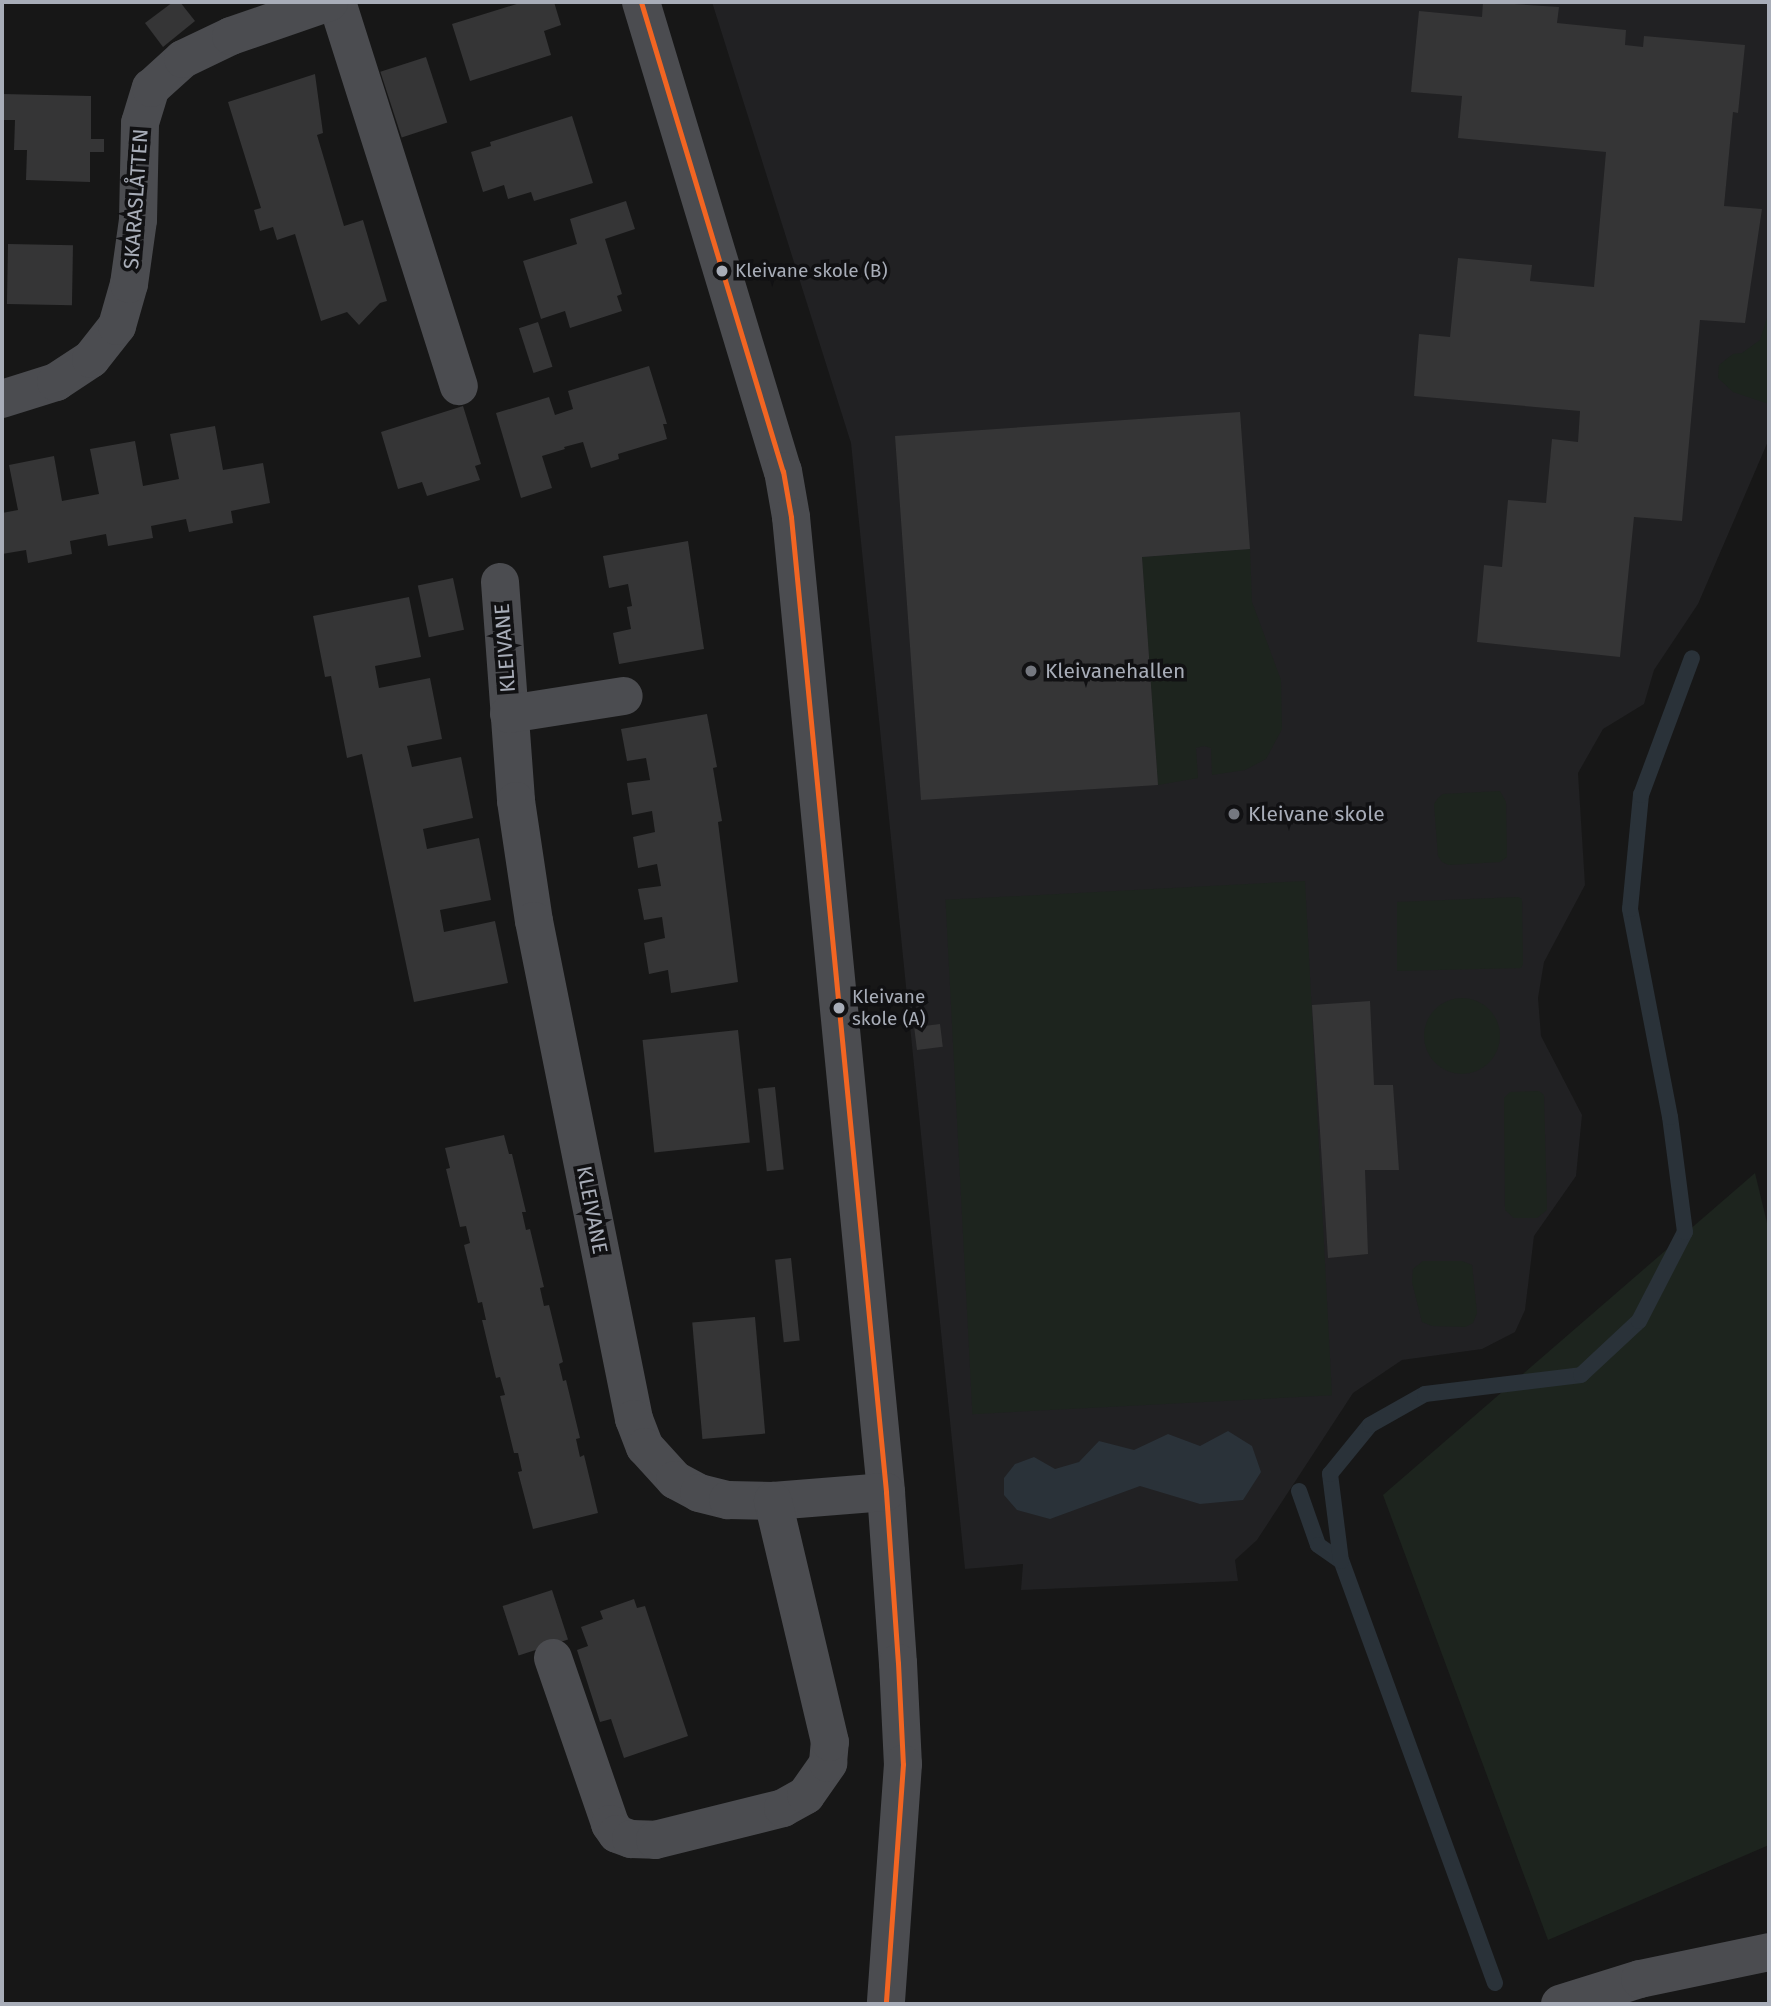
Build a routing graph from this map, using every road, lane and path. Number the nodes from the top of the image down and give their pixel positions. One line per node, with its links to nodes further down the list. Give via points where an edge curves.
1 (329, 2): 5 (street, SKARASLÅTTEN, via 195,53 151,88 140,123 138,220 129,284 117,326 91,359 56,382)
2 (337, 2): 4 (street)
3 (641, 2): 9 (street, via 780,462 791,517)
4 (459, 386)
5 (2, 399)
6 (500, 582): 8 (street, KLEIVANE)
7 (624, 696): 8 (street, KLEIVANE)
8 (509, 714): 10 (street, KLEIVANE, via 534,921 634,1419 645,1447 676,1480 699,1493 728,1500)
9 (886, 1492): 10 (street, KLEIVANE); 13 (street, via 903,1765)
10 (773, 1501): 11 (street, via 831,1742 828,1763 806,1795 783,1808 655,1840 617,1834)
11 (553, 1658)
12 (1769, 1952): 14 (street, via 1640,1979)
13 (886, 2004)
14 (1560, 2004)

